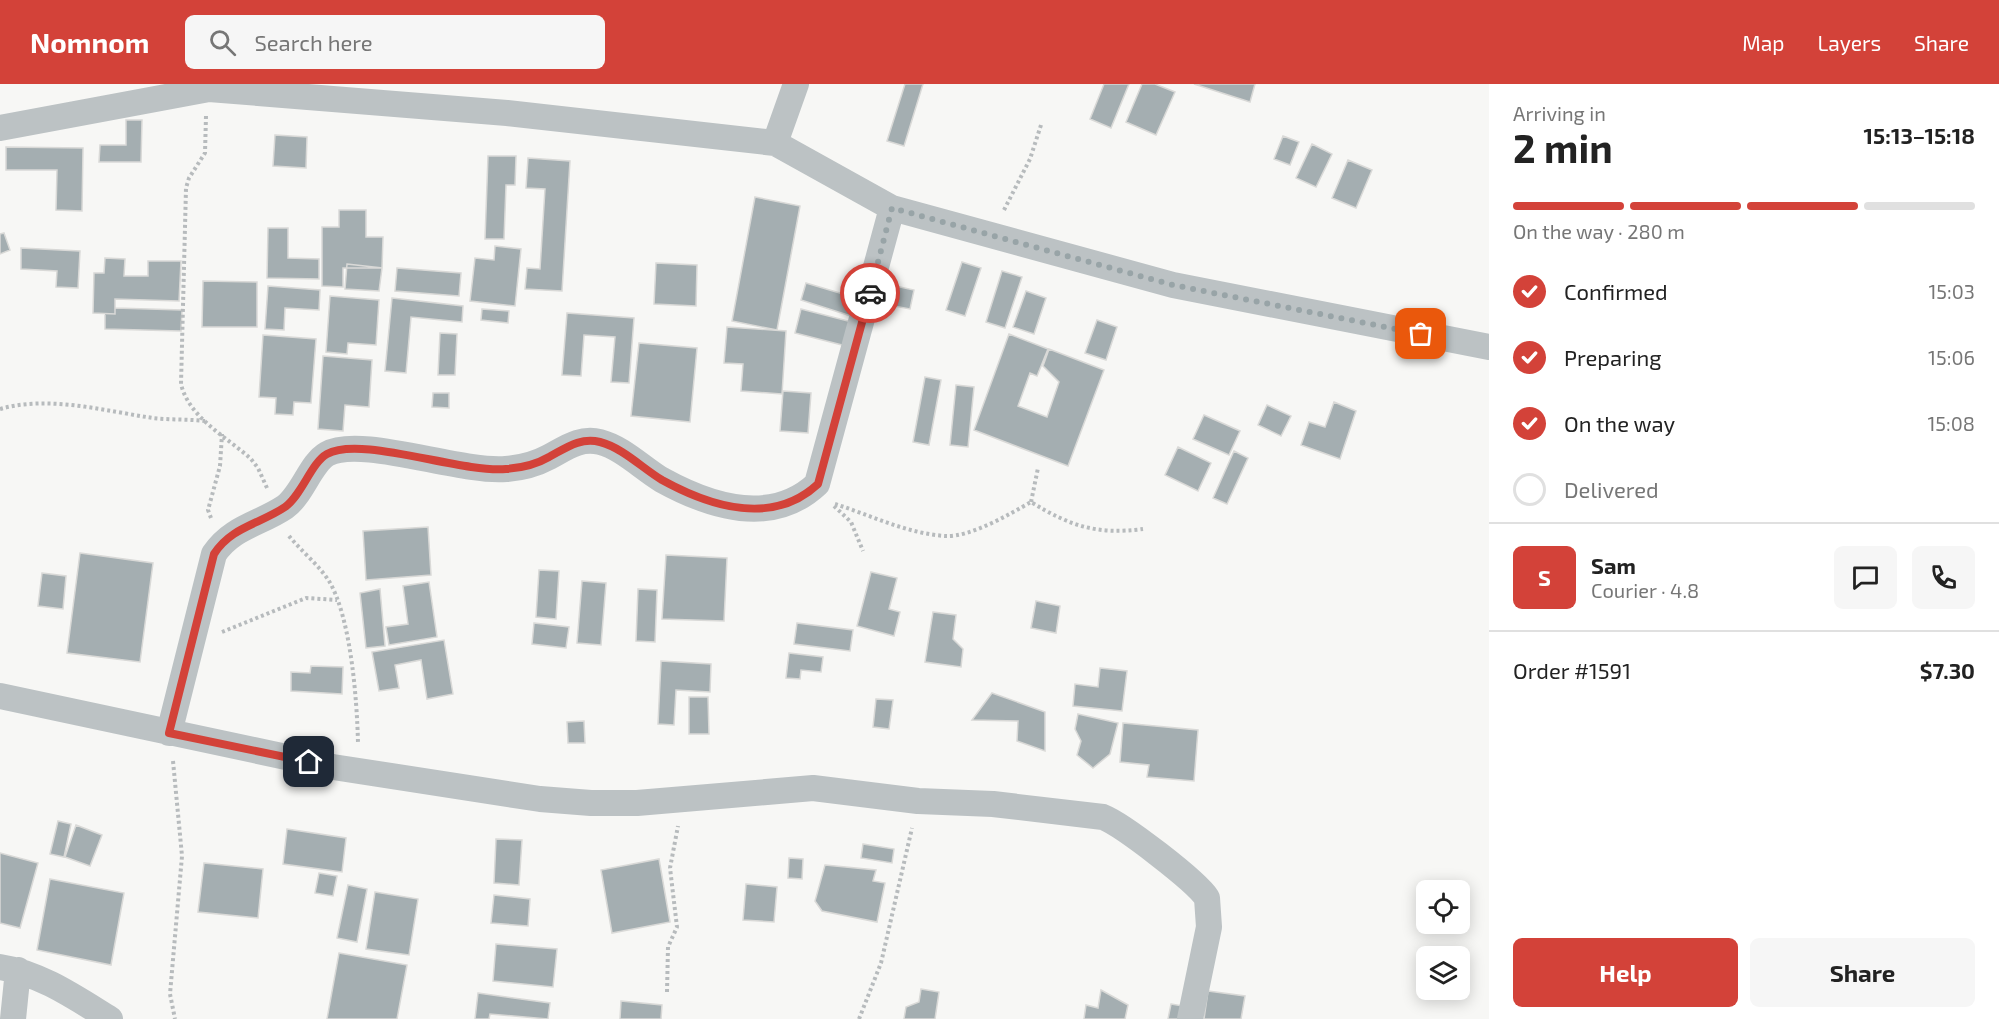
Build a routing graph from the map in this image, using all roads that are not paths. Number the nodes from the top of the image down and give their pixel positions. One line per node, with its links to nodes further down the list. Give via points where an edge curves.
1 (796, 84): 4 (street)
2 (199, 86): 3 (street); 4 (street, via 507,113)
3 (0, 128)
4 (775, 143): 5 (street)
5 (892, 208): 6 (street, via 1173,285); 8 (street, via 818,484 806,495 787,505 739,508 705,499 663,480 613,448 592,441 569,445 548,458 523,466 492,470 377,450 338,450 325,455 291,502 232,534 219,546 211,561)
6 (1489, 347)
7 (0, 696): 8 (street)
8 (169, 733): 12 (street, via 359,771 540,799 591,803 813,788 1103,817 1134,834 1207,898 1209,927)
9 (9, 968): 10 (street); 11 (street, via 42,980)
10 (13, 1019)
11 (110, 1019)
12 (1190, 1019)

